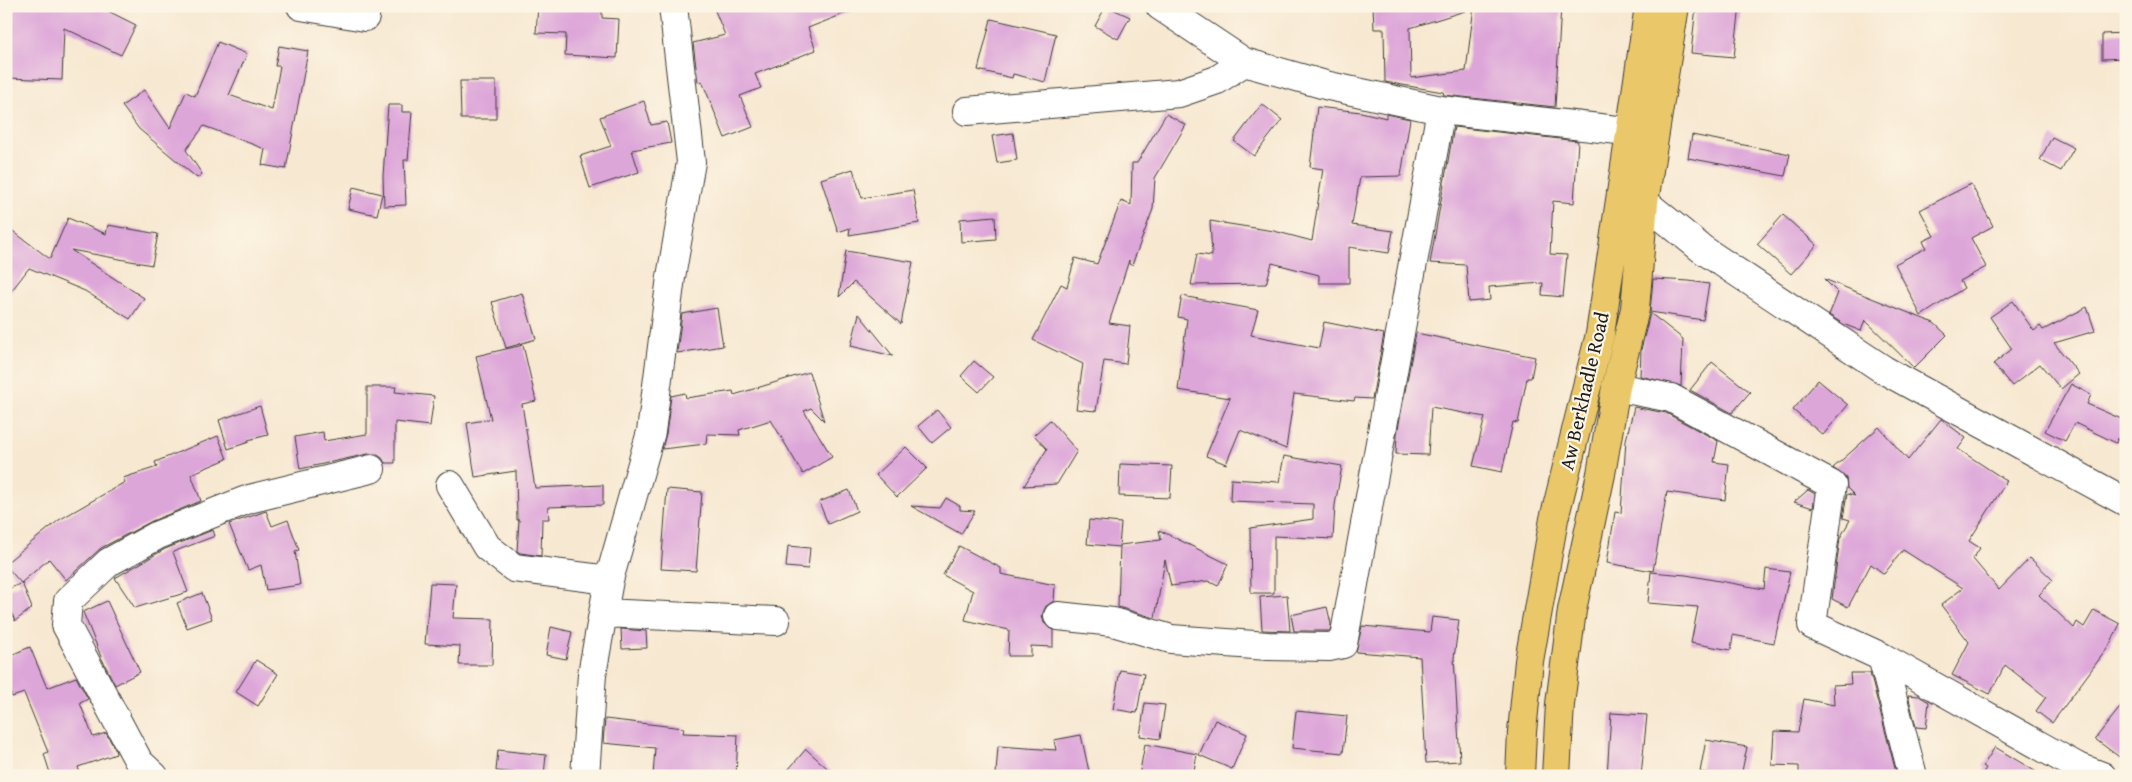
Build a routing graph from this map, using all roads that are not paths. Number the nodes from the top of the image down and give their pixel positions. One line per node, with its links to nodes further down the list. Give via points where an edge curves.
1 (301, 6): 2 (street, via 365,17)
2 (366, 6)
3 (673, 6): 16 (street, via 691,162 671,277 651,432)
4 (1160, 6): 7 (street)
5 (1649, 6): 10 (main road, Aw Berkhadle Road)
6 (1675, 6): 10 (main road, Aw Berkhadle Road)
7 (1244, 62): 8 (street, via 1328,86); 9 (street, via 1216,80 1179,93)
8 (1441, 110): 10 (street); 18 (street, via 1343,644 1329,648 1171,639 1113,622)
9 (967, 111)
10 (1641, 132): 11 (main road, Aw Berkhadle Road)
11 (1631, 200): 12 (main road, Aw Berkhadle Road, via 1635,309); 15 (street, via 1884,370); 24 (main road, Aw Berkhadle Road, via 1554,520 1531,652)
12 (1616, 387): 20 (street, via 1671,398 1832,485 1812,625); 25 (main road, Aw Berkhadle Road, via 1572,610 1560,704)
13 (371, 469): 22 (street, via 249,498 158,535 109,562 68,601 66,625 139,762)
14 (450, 485): 16 (street, via 487,547 514,568)
15 (2126, 502)
16 (609, 580): 17 (street)
17 (603, 613): 19 (street); 23 (street, via 592,674)
18 (1058, 616)
19 (776, 621)
20 (1882, 657): 21 (street); 26 (street)
21 (2072, 771): 27 (street)
22 (154, 776)
23 (584, 776)
24 (1520, 776)
25 (1556, 776)
26 (1913, 776)
27 (2102, 776)

